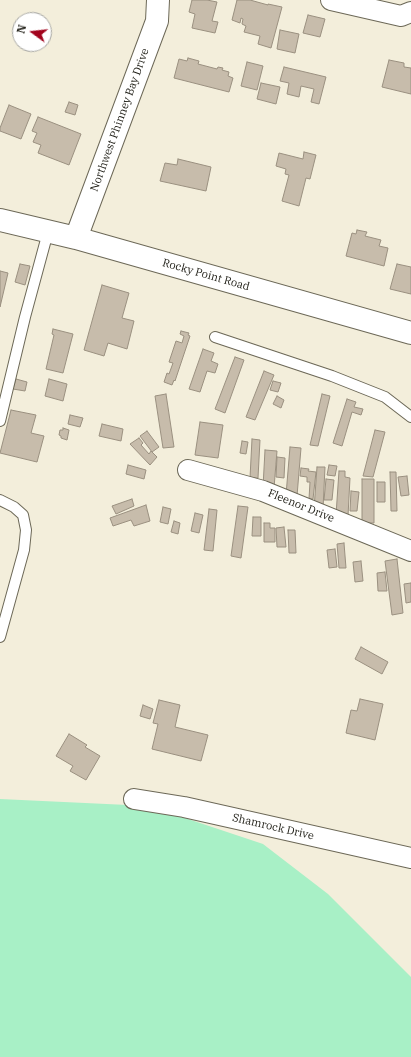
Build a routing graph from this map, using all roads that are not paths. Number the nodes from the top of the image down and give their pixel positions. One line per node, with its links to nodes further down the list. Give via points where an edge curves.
1 (158, 0): 6 (street, Northwest Phinney Bay Drive, via 156,21)
2 (331, 0): 3 (street)
3 (408, 15)
4 (0, 220): 5 (street, Rocky Point Road)
5 (48, 232): 6 (street, Rocky Point Road); 10 (lane)
6 (76, 238): 7 (street, Rocky Point Road)
7 (411, 333)
8 (215, 337): 9 (lane, via 332,376 385,397)
9 (411, 417)
10 (0, 421)
11 (188, 470): 13 (street, Fleenor Drive, via 263,491)
12 (0, 500): 14 (lane, via 23,515 26,530 24,550)
13 (411, 551)
14 (0, 637)
15 (134, 799): 16 (street, Shamrock Drive, via 184,807)
16 (411, 858)

